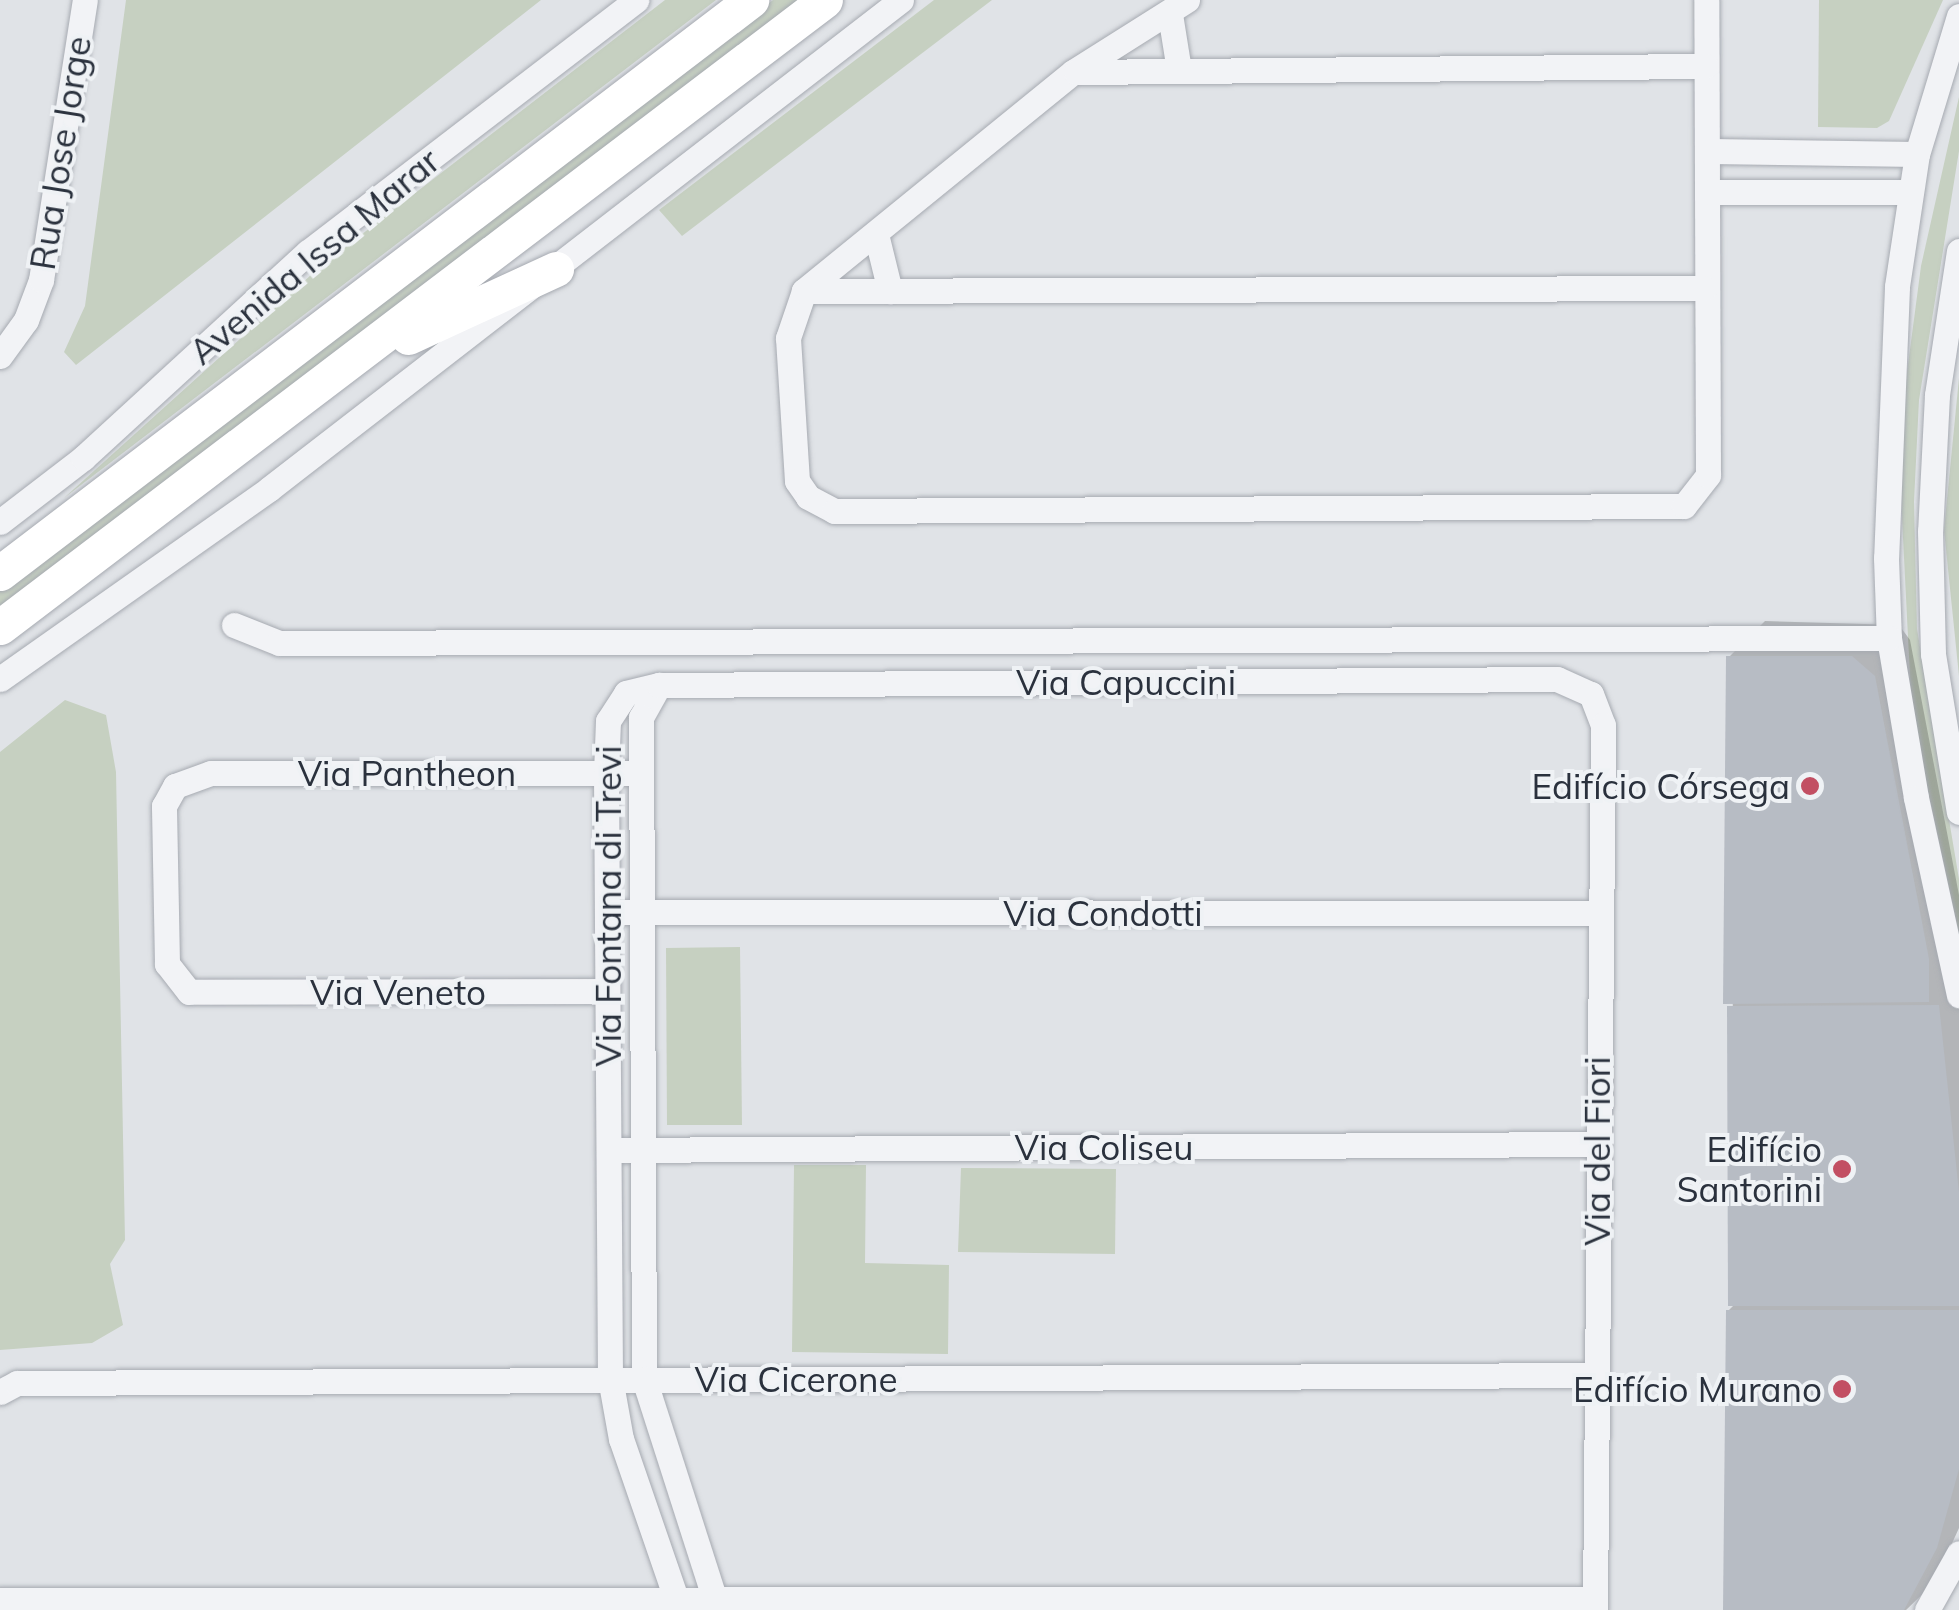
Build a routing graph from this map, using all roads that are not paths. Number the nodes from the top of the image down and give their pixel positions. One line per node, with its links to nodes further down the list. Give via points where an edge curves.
1 (84, 0): 22 (street, Rua Jose Jorge, via 41,280 26,320)
2 (636, 0): 24 (street, Avenida Issa Marar, via 308,252 82,458)
3 (751, 0): 25 (highway)
4 (824, 0): 23 (highway)
5 (901, 0): 18 (street)
6 (1706, 0): 9 (street)
7 (1178, 7): 10 (street); 11 (street)
8 (1959, 16): 13 (street)
9 (1706, 66): 10 (street); 12 (street)
10 (1179, 70): 11 (street)
11 (1073, 72): 16 (street)
12 (1710, 150): 13 (street); 14 (street)
13 (1917, 154): 15 (street)
14 (1708, 192): 15 (street); 19 (street)
15 (1910, 192): 28 (street, via 1891,408)
16 (876, 234): 20 (street); 21 (street)
17 (1959, 251): 34 (street, via 1937,395 1930,531 1934,654)
18 (556, 269): 23 (highway); 29 (street, via 269,489)
19 (1704, 288): 20 (street, via 1708,474 1684,506 834,512 808,497 797,481 788,338); 21 (street)
20 (804, 290): 21 (street)
21 (890, 291)
22 (0, 356)
23 (348, 364): 27 (highway)
24 (0, 522)
25 (0, 573)
26 (234, 625): 28 (street, via 279,643)
27 (0, 627)
28 (1890, 638): 38 (street, via 1916,798)
29 (0, 679)
30 (659, 685): 31 (street, Via Capuccini, via 1556,679); 32 (street, Via Fontana di Trevi, via 626,692 608,722); 33 (street, Via Fontana di Trevi, via 641,717)
31 (1590, 694): 37 (street, Via del Fiori, via 1603,725)
32 (606, 773): 33 (street, Via Pantheon); 35 (street, Via Fontana di Trevi); 40 (street, Via Pantheon, via 211,773 175,786 164,806 167,964)
33 (641, 773): 36 (street, Via Fontana di Trevi)
34 (1959, 812)
35 (609, 912): 36 (street, Via Condotti); 39 (street, Via Fontana di Trevi)
36 (640, 912): 37 (street, Via Condotti); 43 (street, Via Fontana di Trevi)
37 (1598, 913): 41 (street, Via del Fiori)
38 (1958, 984)
39 (607, 991): 40 (street, Via Veneto); 42 (street, Via Fontana di Trevi)
40 (189, 992)
41 (1598, 1144): 43 (street, Via Coliseu); 44 (street, Via del Fiori)
42 (610, 1150): 43 (street, Via Coliseu); 45 (street, Via Fontana di Trevi)
43 (644, 1150): 46 (street, Via Fontana di Trevi)
44 (1594, 1375): 46 (street, Via Cicerone); 50 (street, Via del Fiori)
45 (610, 1378): 46 (street, Via Cicerone); 47 (street, Via Cicerone, via 17,1383); 51 (street, Via Fontana di Trevi, via 622,1439)
46 (644, 1380): 52 (street, Via Fontana di Trevi)
47 (0, 1392)
48 (1959, 1552): 54 (street)
49 (0, 1600): 51 (street)
50 (1595, 1604): 53 (street)
51 (679, 1606): 52 (street)
52 (717, 1606): 53 (street)
53 (757, 1607)
54 (1927, 1610)

